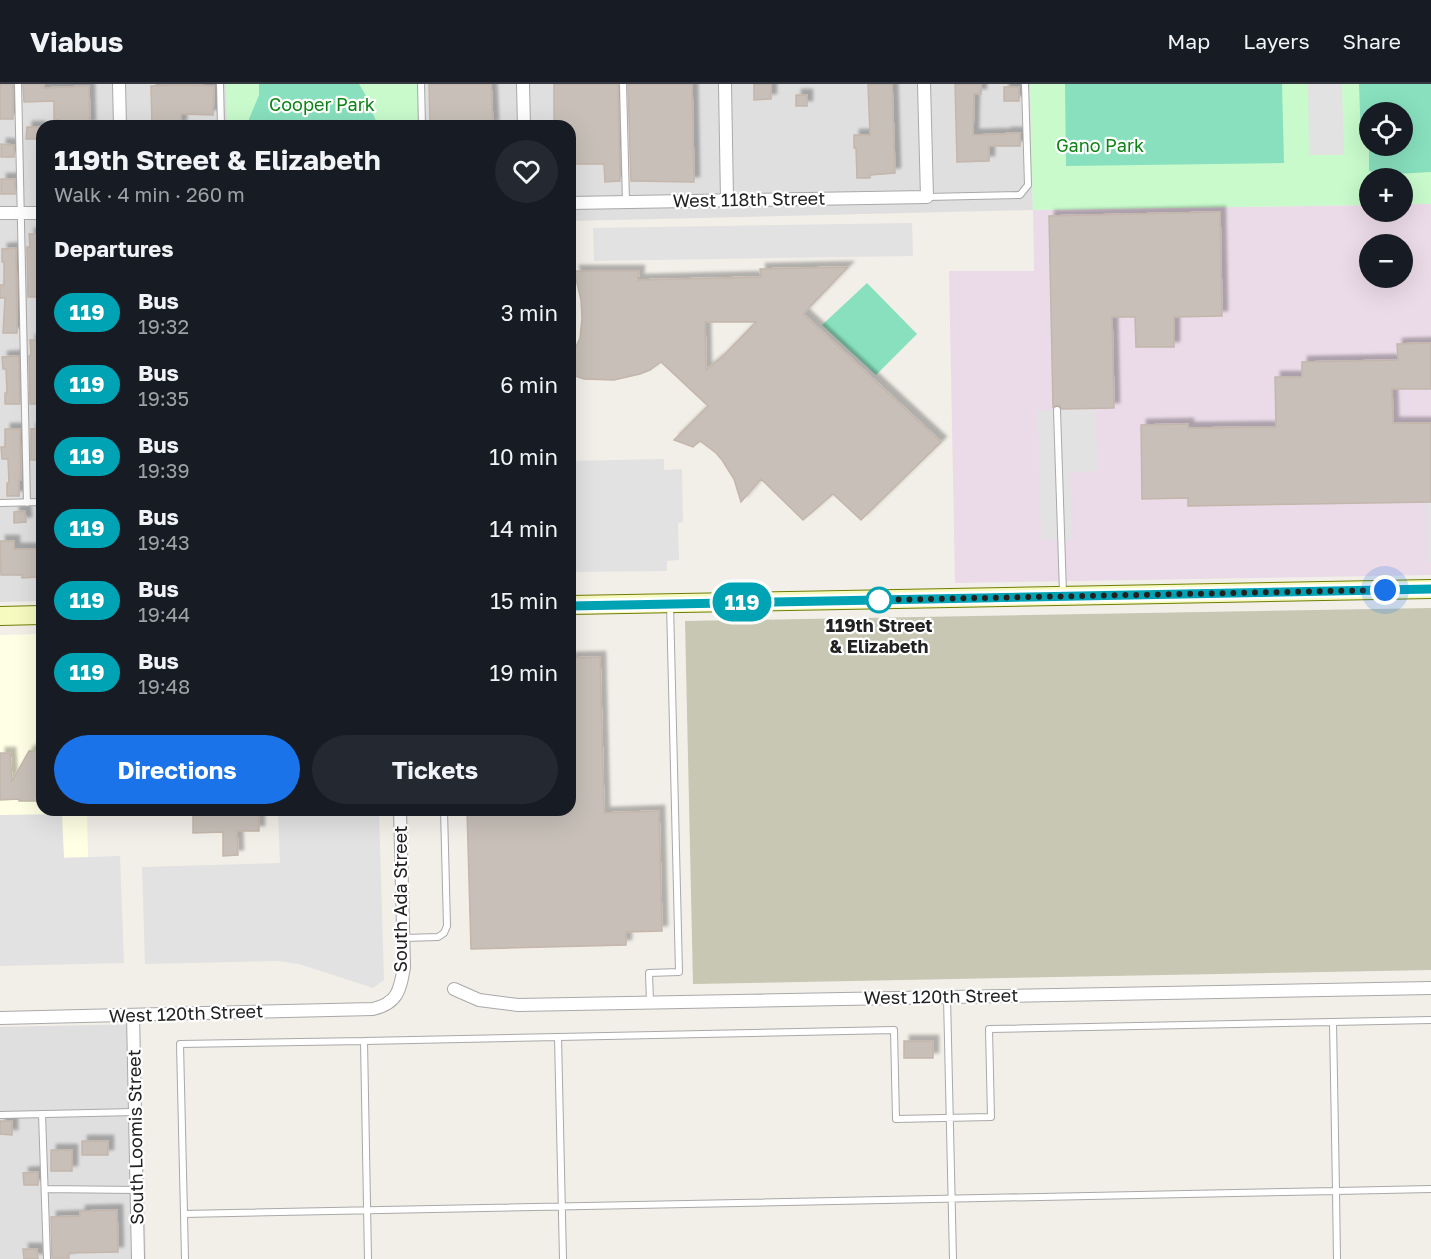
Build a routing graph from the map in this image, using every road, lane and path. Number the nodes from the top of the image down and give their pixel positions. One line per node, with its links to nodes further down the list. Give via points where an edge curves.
1 (18, 84): 19 (lane)
2 (119, 84): 10 (street)
3 (220, 84): 11 (lane)
4 (421, 84): 12 (lane)
5 (523, 84): 13 (street)
6 (623, 84): 16 (lane)
7 (724, 84): 15 (street)
8 (924, 84): 14 (street)
9 (1025, 84): 14 (lane, via 1028,185 1020,195)
10 (120, 120)
11 (221, 120)
12 (422, 120)
13 (524, 120)
14 (927, 197): 15 (street, West 118th Street)
15 (728, 200): 16 (street, West 118th Street)
16 (626, 202): 17 (street, West 118th Street)
17 (576, 203)
18 (0, 213): 19 (street)
19 (21, 213): 20 (street); 22 (lane)
20 (36, 213)
21 (1057, 410): 26 (lane)
22 (27, 502): 23 (lane); 24 (lane)
23 (36, 502)
24 (0, 503)
25 (1431, 589): 26 (street)
26 (1063, 596): 27 (street)
27 (670, 604): 28 (street); 37 (lane, via 679,972 649,973)
28 (576, 605)
29 (36, 615): 30 (street)
30 (0, 616)
31 (400, 816): 33 (street, South Ada Street)
32 (444, 816): 33 (lane, via 447,926 438,937)
33 (403, 938): 38 (street, South Ada Street, via 404,967 398,992 393,1001)
34 (1431, 988): 36 (street, West 120th Street)
35 (454, 989): 37 (street, West 120th Street, via 479,1000 518,1005)
36 (947, 997): 37 (street, West 120th Street); 48 (lane)
37 (650, 1002)
38 (373, 1009): 39 (street, West 120th Street)
39 (133, 1015): 40 (street, West 120th Street); 45 (street, South Loomis Street)
40 (0, 1018)
41 (1431, 1020): 42 (lane)
42 (1333, 1022): 48 (lane, via 989,1029 990,1117); 52 (lane)
43 (558, 1037): 44 (lane); 48 (lane, via 894,1030 896,1119); 54 (lane)
44 (364, 1041): 55 (lane); 56 (lane, via 180,1044)
45 (135, 1112): 47 (lane); 51 (street, South Loomis Street)
46 (0, 1114): 47 (lane)
47 (42, 1114): 49 (lane)
48 (950, 1118): 53 (lane)
49 (45, 1189): 51 (lane); 57 (lane)
50 (1431, 1189): 52 (lane)
51 (137, 1190): 58 (street, South Loomis Street)
52 (1336, 1191): 53 (lane); 63 (lane)
53 (952, 1199): 54 (lane); 62 (lane)
54 (562, 1207): 55 (lane); 61 (lane)
55 (367, 1211): 56 (lane); 60 (lane)
56 (184, 1215): 59 (lane)
57 (47, 1259)
58 (138, 1259)
59 (184, 1259)
60 (368, 1259)
61 (563, 1259)
62 (953, 1259)
63 (1337, 1259)

